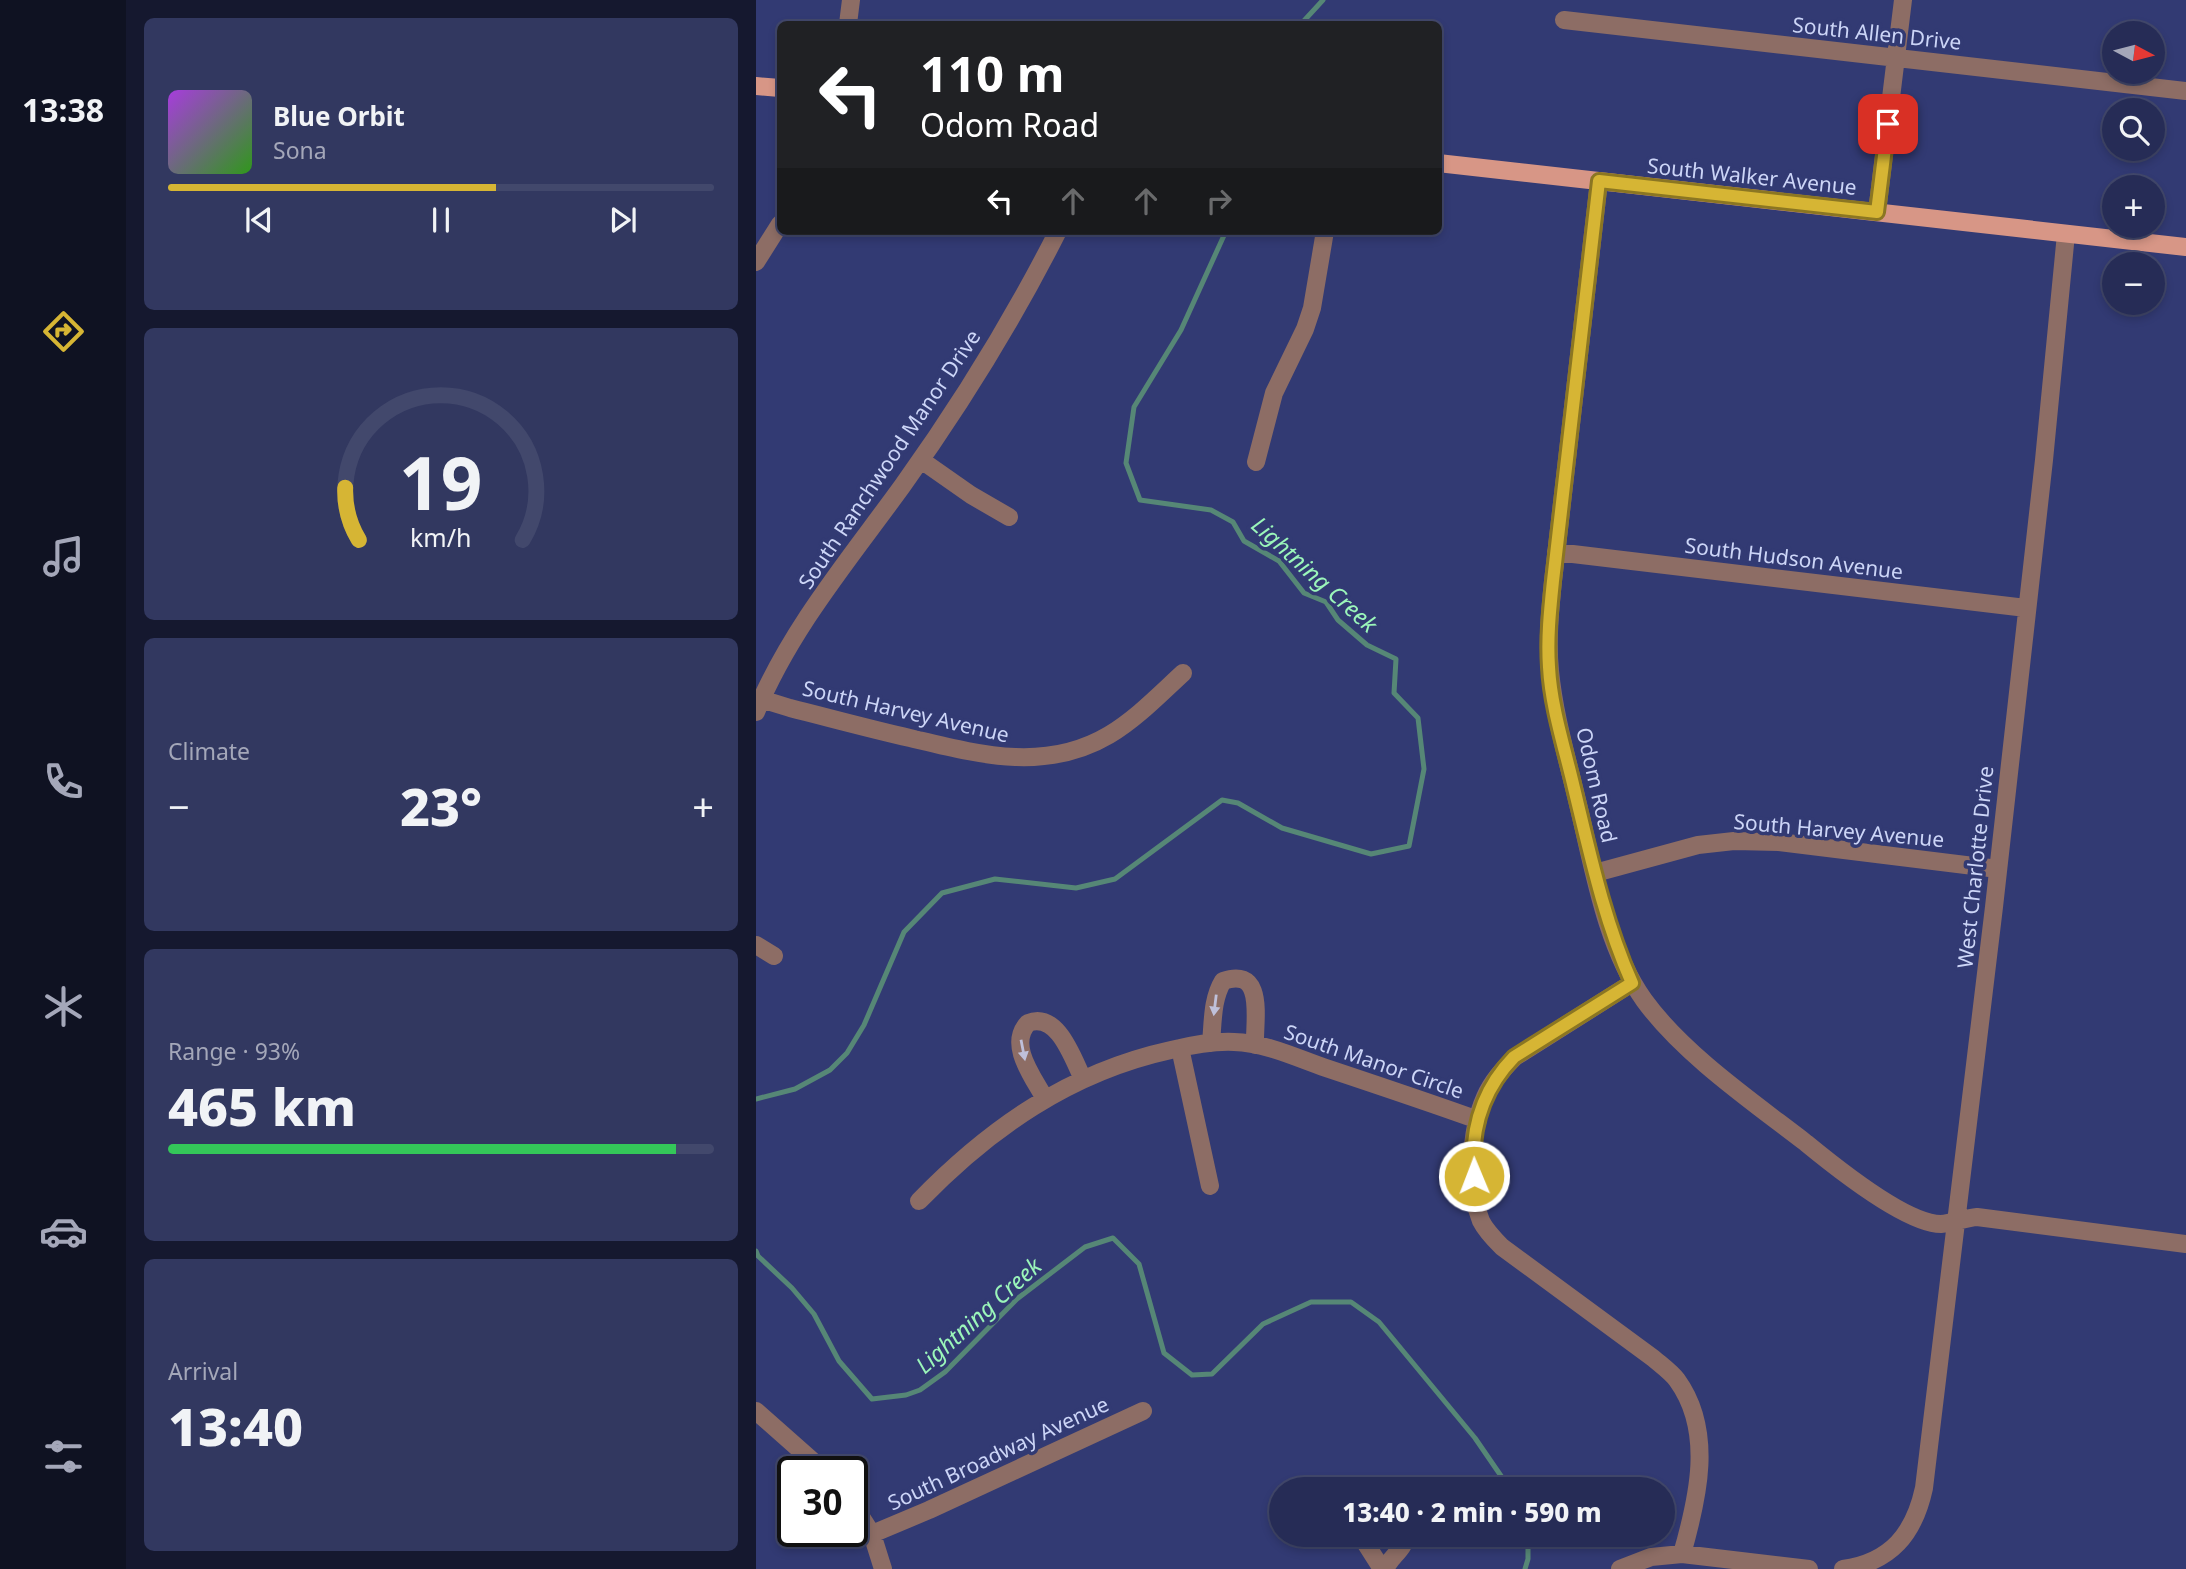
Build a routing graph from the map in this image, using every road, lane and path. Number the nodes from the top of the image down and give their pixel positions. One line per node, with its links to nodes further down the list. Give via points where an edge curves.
1 (851, 0): 4 (street)
2 (1903, 0): 5 (street)
3 (1564, 20): 5 (street, South Allen Drive)
4 (848, 21)
5 (1896, 58): 8 (street, South Allen Drive); 11 (street)
6 (756, 86): 7 (main road)
7 (777, 88)
8 (2186, 90)
9 (1442, 163): 10 (main road, South Walker Avenue)
10 (1599, 181): 11 (main road, South Walker Avenue); 21 (street, Odom Road)
11 (1877, 212): 13 (main road, South Walker Avenue)
12 (777, 228): 17 (street)
13 (2066, 234): 16 (main road, South Walker Avenue); 22 (street, West Charlotte Drive)
14 (1056, 235): 18 (street, South Ranchwood Manor Drive, via 989,358)
15 (1324, 235): 19 (street, via 1312,308 1274,393)
16 (2186, 247)
17 (756, 262)
18 (921, 460): 20 (street); 24 (street, South Ranchwood Manor Drive, via 808,618)
19 (1256, 461)
20 (1009, 517)
21 (1556, 552): 22 (street, South Hudson Avenue); 26 (street, Odom Road, via 1549,629 1551,682)
22 (2026, 608): 25 (street, West Charlotte Drive)
23 (1183, 673): 24 (street, South Harvey Avenue, via 1108,736 1032,758 978,754 790,708)
24 (759, 705)
25 (1998, 869): 26 (street, South Harvey Avenue, via 1779,842 1734,841 1698,845); 38 (street, West Charlotte Drive)
26 (1595, 873): 29 (street, Odom Road, via 1612,937)
27 (756, 945): 28 (street)
28 (774, 956)
29 (1632, 983): 35 (street, via 1514,1057 1492,1085); 38 (street, Odom Road, via 1677,1036 1725,1081 1836,1167 1874,1194 1930,1223)
30 (1211, 1042): 31 (street, South Manor Circle); 31 (street, South Manor Circle, one-way to 30, via 1254,989 1239,978 1223,981 1219,987); 32 (street, South Manor Circle)
31 (1255, 1045): 35 (street, South Manor Circle)
32 (1180, 1048): 33 (street, South Manor Circle); 36 (street)
33 (1083, 1079): 34 (street, South Manor Circle); 34 (street, one-way to 34, via 1053,1026 1028,1023 1021,1035 1021,1052)
34 (1045, 1099): 37 (street, South Manor Circle, via 967,1154)
35 (1478, 1120): 47 (street, via 1472,1160 1474,1193 1490,1235 1654,1358 1676,1378 1691,1403 1698,1429 1699,1469)
36 (1210, 1186)
37 (919, 1200)
38 (1957, 1220): 39 (street, Odom Road, via 1977,1217); 52 (street, West Charlotte Drive, via 1921,1504 1905,1536 1892,1550 1866,1565)
39 (2186, 1244)
40 (756, 1411): 42 (street)
41 (1143, 1411): 44 (street, South Broadway Avenue)
42 (807, 1456)
43 (868, 1528): 44 (street)
44 (872, 1534): 48 (street)
45 (1368, 1547): 49 (street)
46 (1401, 1547): 49 (street)
47 (1682, 1554): 50 (street, via 1651,1557); 51 (street)
48 (883, 1569)
49 (1383, 1569)
50 (1620, 1569)
51 (1809, 1569)
52 (1843, 1569)

